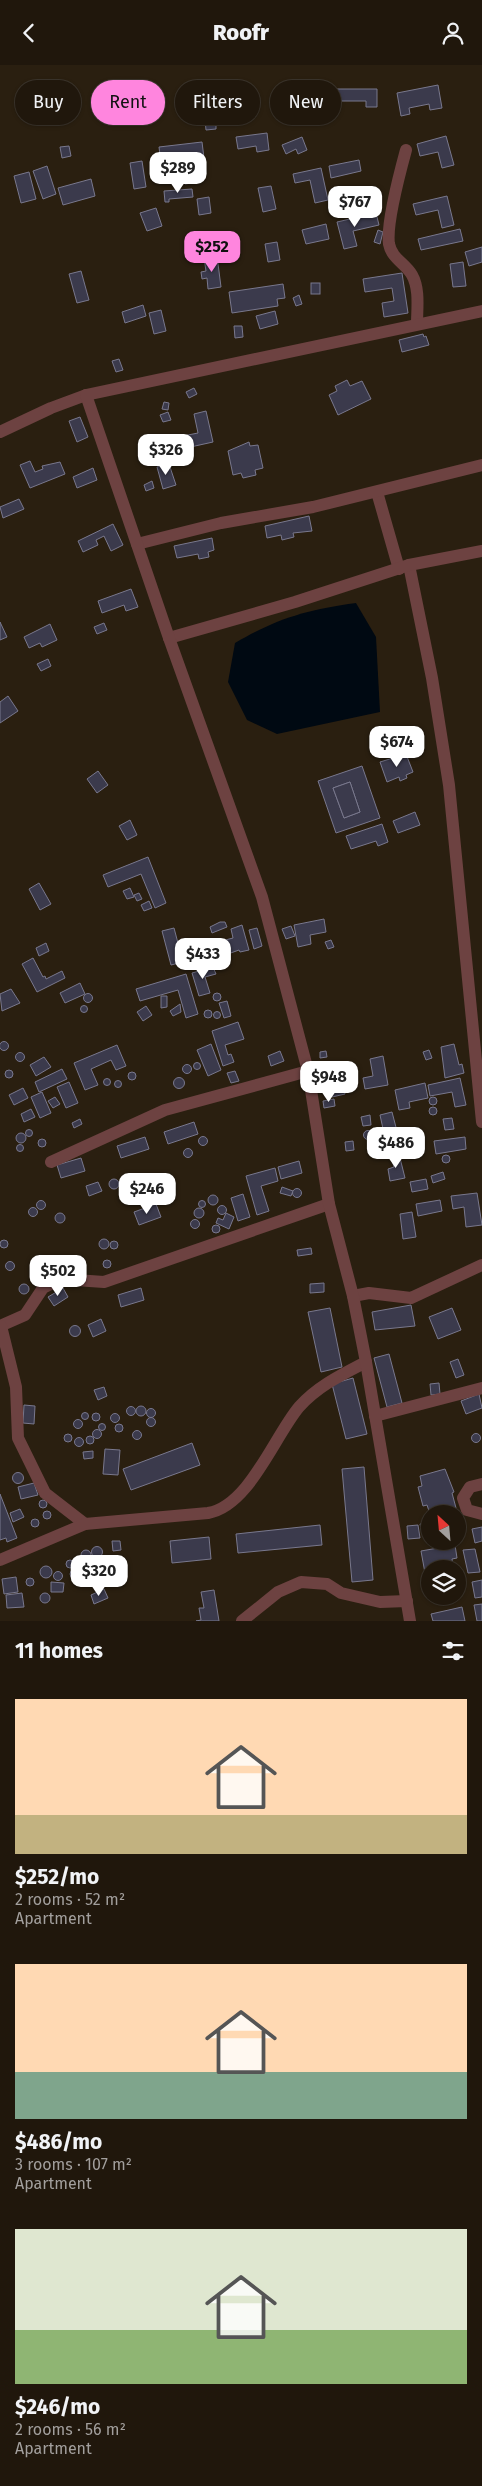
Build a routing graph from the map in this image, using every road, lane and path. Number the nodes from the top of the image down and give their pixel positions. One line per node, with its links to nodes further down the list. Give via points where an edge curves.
1 (406, 150): 3 (street, via 397,181 389,244 394,257 412,275 417,296)
2 (482, 311): 3 (street)
3 (417, 324): 4 (street)
4 (86, 395): 5 (street); 8 (street)
5 (0, 432)
6 (482, 465): 7 (street)
7 (378, 492): 8 (street, via 221,523); 10 (street)
8 (137, 544): 11 (street)
9 (482, 551): 10 (street)
10 (404, 567): 11 (street); 13 (street, via 432,678 449,785)
11 (169, 638): 12 (street, via 262,897)
12 (308, 1071): 14 (street, via 165,1110); 15 (street)
13 (482, 1122)
14 (51, 1162)
15 (329, 1204): 17 (street); 18 (street, via 104,1282 61,1279 43,1288 25,1315)
16 (482, 1265): 17 (street, via 411,1298 369,1293)
17 (353, 1296): 19 (street)
18 (0, 1326): 24 (street, via 16,1387 18,1438 45,1493)
19 (366, 1362): 21 (street); 24 (street, via 321,1386 299,1408 250,1481 226,1507 208,1513)
20 (482, 1388): 21 (street)
21 (375, 1416): 26 (street)
22 (482, 1483): 23 (street, via 470,1487 462,1498 468,1510)
23 (482, 1514)
24 (85, 1524): 25 (street)
25 (0, 1560)
26 (407, 1601): 27 (street, via 380,1602 341,1593 327,1584 301,1582 278,1592); 28 (street)
27 (242, 1621)
28 (410, 1621)

